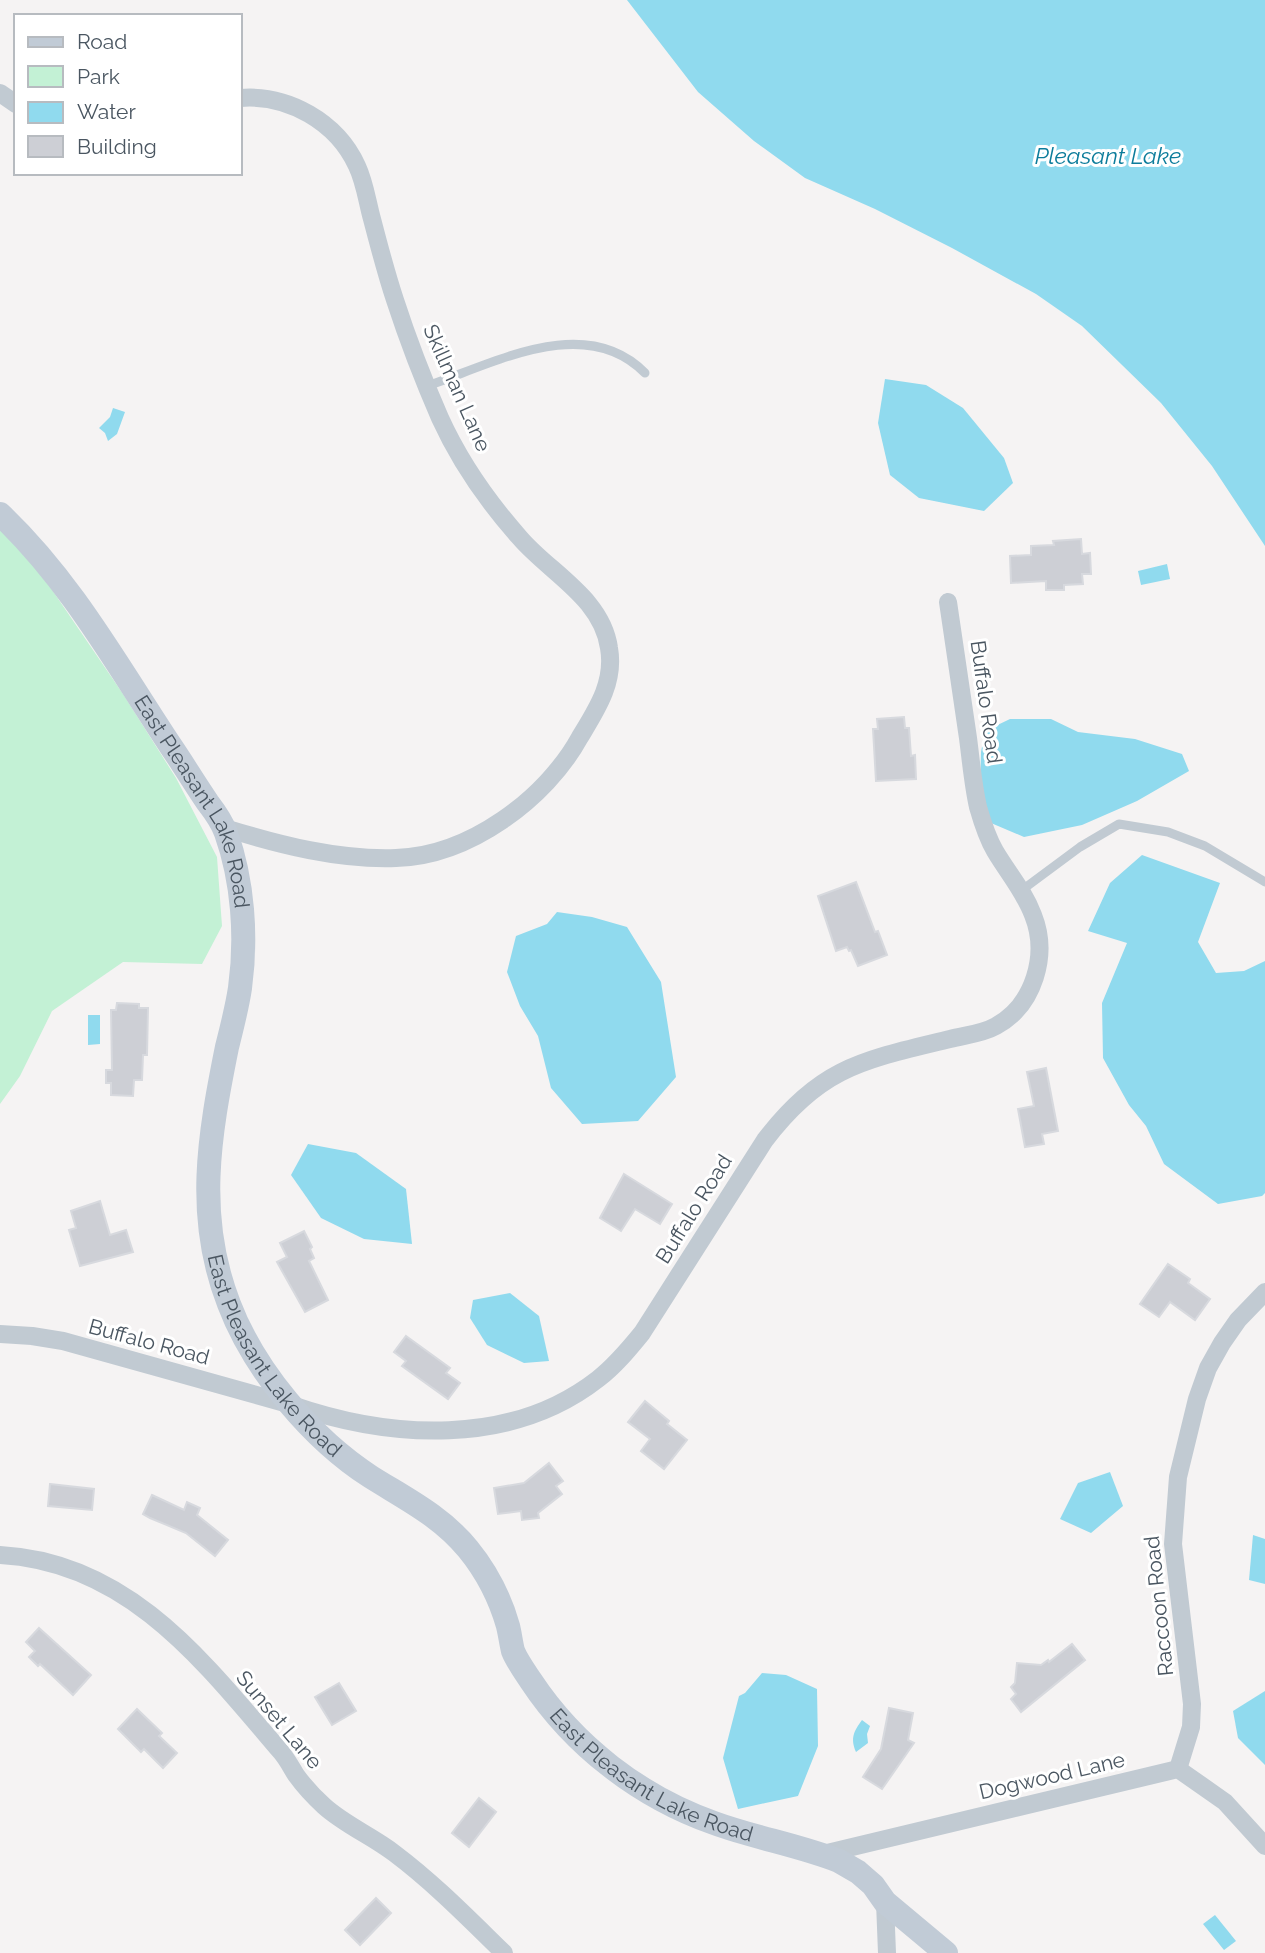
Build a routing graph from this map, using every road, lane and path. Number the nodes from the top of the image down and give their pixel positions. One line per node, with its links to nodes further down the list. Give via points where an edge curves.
1 (242, 98): 3 (street, Skillman Lane, via 272,99 294,106 313,116 344,144 364,184 395,300)
2 (645, 373): 3 (lane, via 618,354 579,344 505,356)
3 (427, 386): 6 (street, Skillman Lane, via 450,438 495,509 597,614 605,630 610,668 601,703 572,751 533,797 484,831 432,852 398,859 316,852)
4 (0, 514): 6 (street, East Pleasant Lake Road, via 75,600)
5 (948, 602): 8 (street, Buffalo Road, via 978,806 994,849)
6 (225, 828): 11 (street, East Pleasant Lake Road, via 239,888 243,956 208,1167 211,1238 229,1307 246,1342)
7 (1265, 882): 8 (lane, via 1205,846 1168,832 1119,824)
8 (1022, 890): 11 (street, Buffalo Road, via 1034,916 1040,955 1022,1003 1010,1017 977,1034 870,1058 844,1069 801,1099 765,1140 642,1333 598,1379 544,1410 466,1429 409,1431 362,1425)
9 (1265, 1292): 13 (street, Raccoon Road, via 1238,1320 1208,1368 1178,1477 1173,1544 1192,1704 1191,1727)
10 (0, 1334): 11 (street, Buffalo Road, via 63,1341)
11 (292, 1405): 15 (street, East Pleasant Lake Road, via 340,1454 426,1509 469,1549 501,1604 514,1652 534,1685 602,1760 643,1790 712,1823)
12 (0, 1555): 17 (street, Sunset Lane, via 45,1562 95,1578 153,1615 223,1686 309,1792 327,1809 394,1852)
13 (1178, 1769): 14 (street, via 1225,1802); 15 (street, Dogwood Lane)
14 (1265, 1846)
15 (823, 1854): 16 (street, East Pleasant Lake Road, via 858,1872)
16 (885, 1902): 18 (street); 19 (street, East Pleasant Lake Road)
17 (504, 1953)
18 (887, 1953)
19 (946, 1953)

